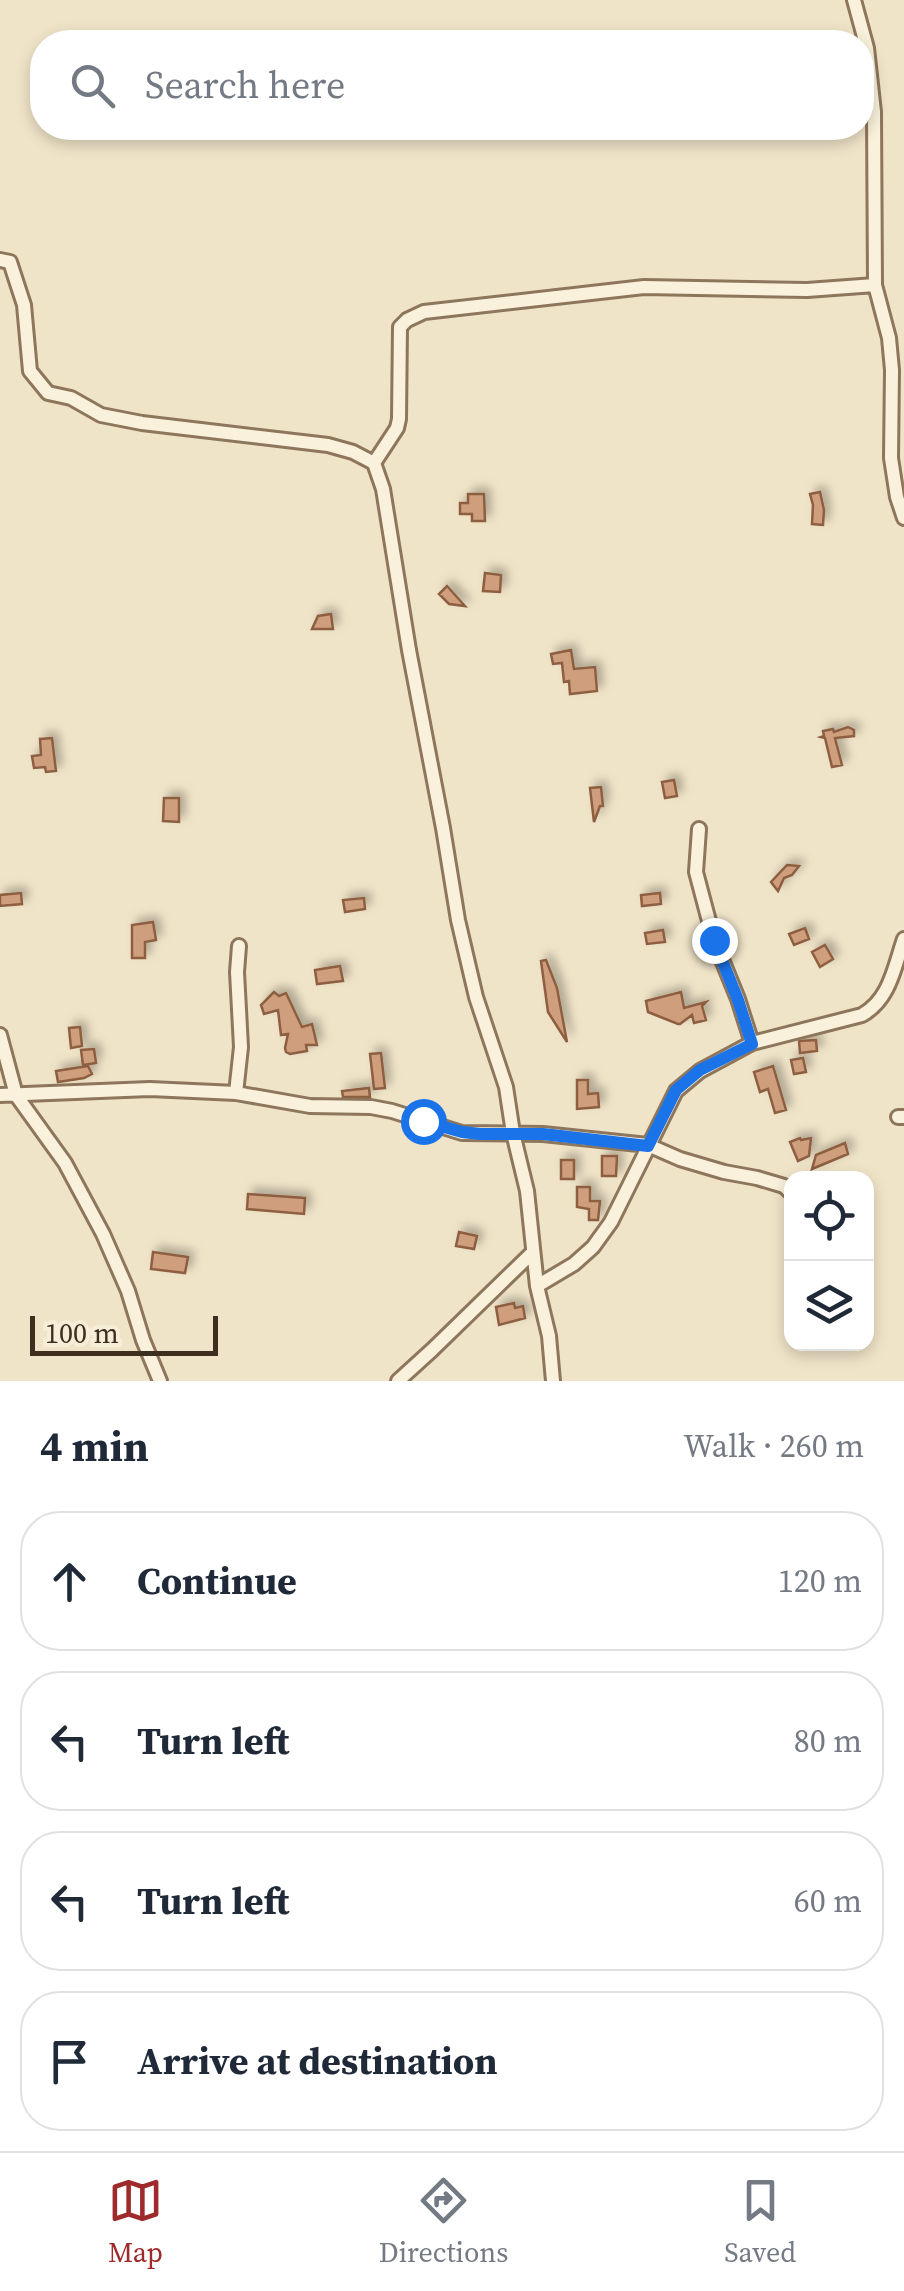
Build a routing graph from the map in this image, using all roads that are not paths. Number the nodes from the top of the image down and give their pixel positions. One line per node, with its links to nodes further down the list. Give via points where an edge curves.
1 (854, 0): 2 (street)
2 (862, 30)
3 (874, 112): 5 (street)
4 (874, 140): 7 (street)
5 (874, 140)
6 (0, 260): 8 (street, via 10,262 24,305 30,371 48,393 101,415 328,445)
7 (874, 285): 8 (street, via 644,287 424,312 400,328 399,420); 9 (street, via 889,338 891,458)
8 (374, 463): 18 (street, via 458,920)
9 (904, 518)
10 (699, 829): 14 (street, via 696,872)
11 (904, 939): 14 (street, via 876,1008)
12 (239, 946): 15 (street)
13 (0, 1035): 17 (street)
14 (752, 1044): 19 (street, via 676,1090)
15 (236, 1093): 17 (street, via 150,1088); 18 (street, via 392,1110 462,1132)
16 (0, 1095): 17 (street)
17 (16, 1095): 23 (street, via 66,1163 103,1234)
18 (513, 1133): 19 (street); 21 (street)
19 (648, 1146): 20 (street); 22 (street, via 592,1247)
20 (784, 1186)
21 (533, 1252): 22 (street); 24 (street)
22 (537, 1286): 25 (street)
23 (160, 1381)
24 (398, 1381)
25 (552, 1381)

